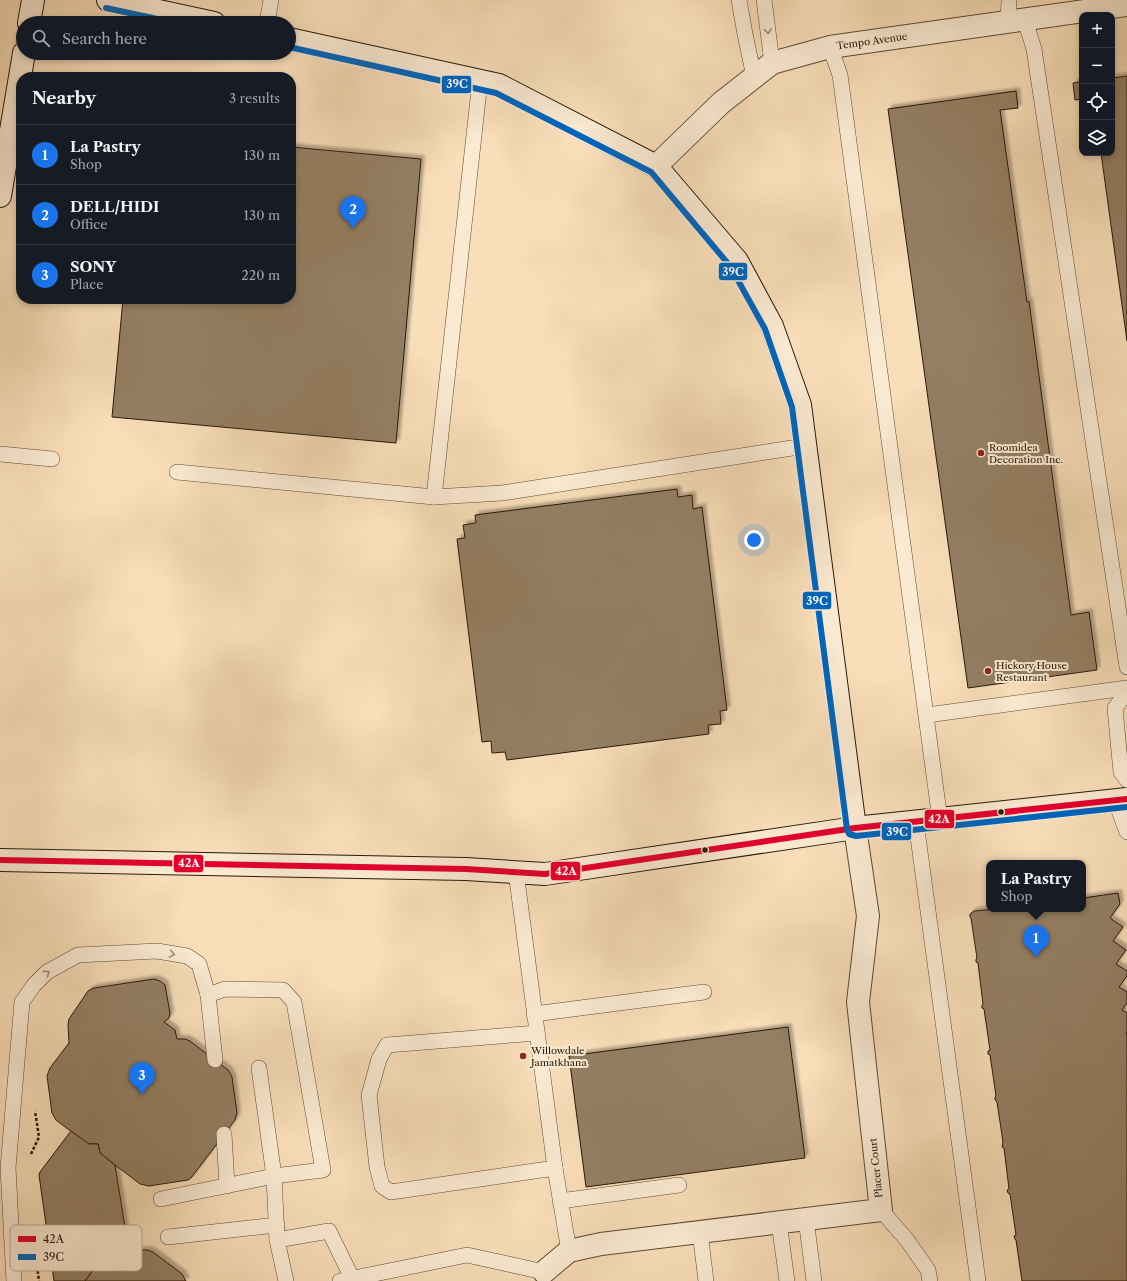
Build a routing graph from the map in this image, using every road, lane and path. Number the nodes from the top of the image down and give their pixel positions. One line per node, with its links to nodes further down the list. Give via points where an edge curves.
1 (33, 0): 8 (street)
2 (108, 0): 9 (street)
3 (271, 0): 10 (lane)
4 (739, 0): 17 (lane)
5 (764, 0): 15 (lane, one-way to 15)
6 (1009, 0): 11 (lane)
7 (1118, 4): 11 (street, Tempo Avenue)
8 (30, 16)
9 (182, 16)
10 (268, 16)
11 (1016, 21): 13 (street, Tempo Avenue); 27 (lane, via 1034,49)
12 (296, 41): 18 (street)
13 (830, 47): 15 (street, Tempo Avenue); 30 (lane, via 840,75)
14 (23, 60): 16 (street)
15 (772, 63): 17 (street, Tempo Avenue)
16 (21, 72)
17 (754, 77): 20 (street, Tempo Avenue, via 721,103)
18 (480, 81): 20 (street, via 499,85); 26 (lane)
19 (16, 101): 21 (street)
20 (656, 166): 22 (street, Placer Court, via 737,261 772,326 800,405)
21 (0, 196)
22 (805, 446): 26 (lane, via 502,494); 35 (street, Placer Court)
23 (0, 454): 24 (lane)
24 (52, 460)
25 (177, 472): 26 (lane)
26 (434, 497)
27 (1127, 667)
28 (1127, 688): 30 (lane)
29 (1127, 692): 31 (lane, via 1115,708 1121,772)
30 (927, 715): 33 (lane)
31 (1127, 780)
32 (1121, 800): 33 (street); 36 (lane)
33 (940, 820): 34 (street)
34 (916, 822): 35 (street); 75 (lane)
35 (855, 828): 38 (street, via 545,874); 55 (street, Placer Court, via 868,916 858,1002)
36 (1127, 832)
37 (0, 860): 38 (street)
38 (516, 872): 41 (lane)
39 (704, 992): 41 (lane)
40 (208, 995): 43 (lane); 47 (lane, one-way to 40, via 22,1002 47,972 78,955 157,951 187,956 199,964); 50 (lane, via 225,989 283,990 294,1002 323,1170)
41 (534, 1014): 42 (lane)
42 (536, 1033): 49 (lane); 49 (lane, via 387,1045 379,1059 370,1095 377,1167 382,1186 391,1192)
43 (215, 1060)
44 (259, 1068): 50 (lane)
45 (35, 1108): 48 (path, via 39,1137)
46 (224, 1134): 52 (lane)
47 (4, 1147): 58 (lane, via 8,1168)
48 (30, 1156)
49 (555, 1168): 54 (lane)
50 (274, 1176): 52 (lane); 59 (lane)
51 (679, 1185): 54 (lane)
52 (227, 1186): 53 (lane)
53 (161, 1199)
54 (560, 1201): 63 (lane)
55 (881, 1210): 56 (street, Placer Court); 74 (lane, via 928,1270)
56 (806, 1219): 57 (street, Placer Court); 73 (lane)
57 (779, 1222): 60 (street, Placer Court); 72 (lane)
58 (11, 1225)
59 (277, 1225): 61 (lane); 62 (lane)
60 (700, 1232): 63 (street, Placer Court, via 601,1244); 71 (lane)
61 (168, 1237)
62 (278, 1240): 67 (lane, via 330,1231); 70 (lane)
63 (569, 1251): 66 (street, Placer Court)
64 (13, 1271): 68 (lane)
65 (38, 1271): 69 (path)
66 (543, 1278): 67 (lane, via 467,1255)
67 (348, 1280)
68 (14, 1281)
69 (39, 1281)
70 (286, 1281)
71 (706, 1281)
72 (787, 1281)
73 (814, 1281)
74 (930, 1281)
75 (978, 1281)

